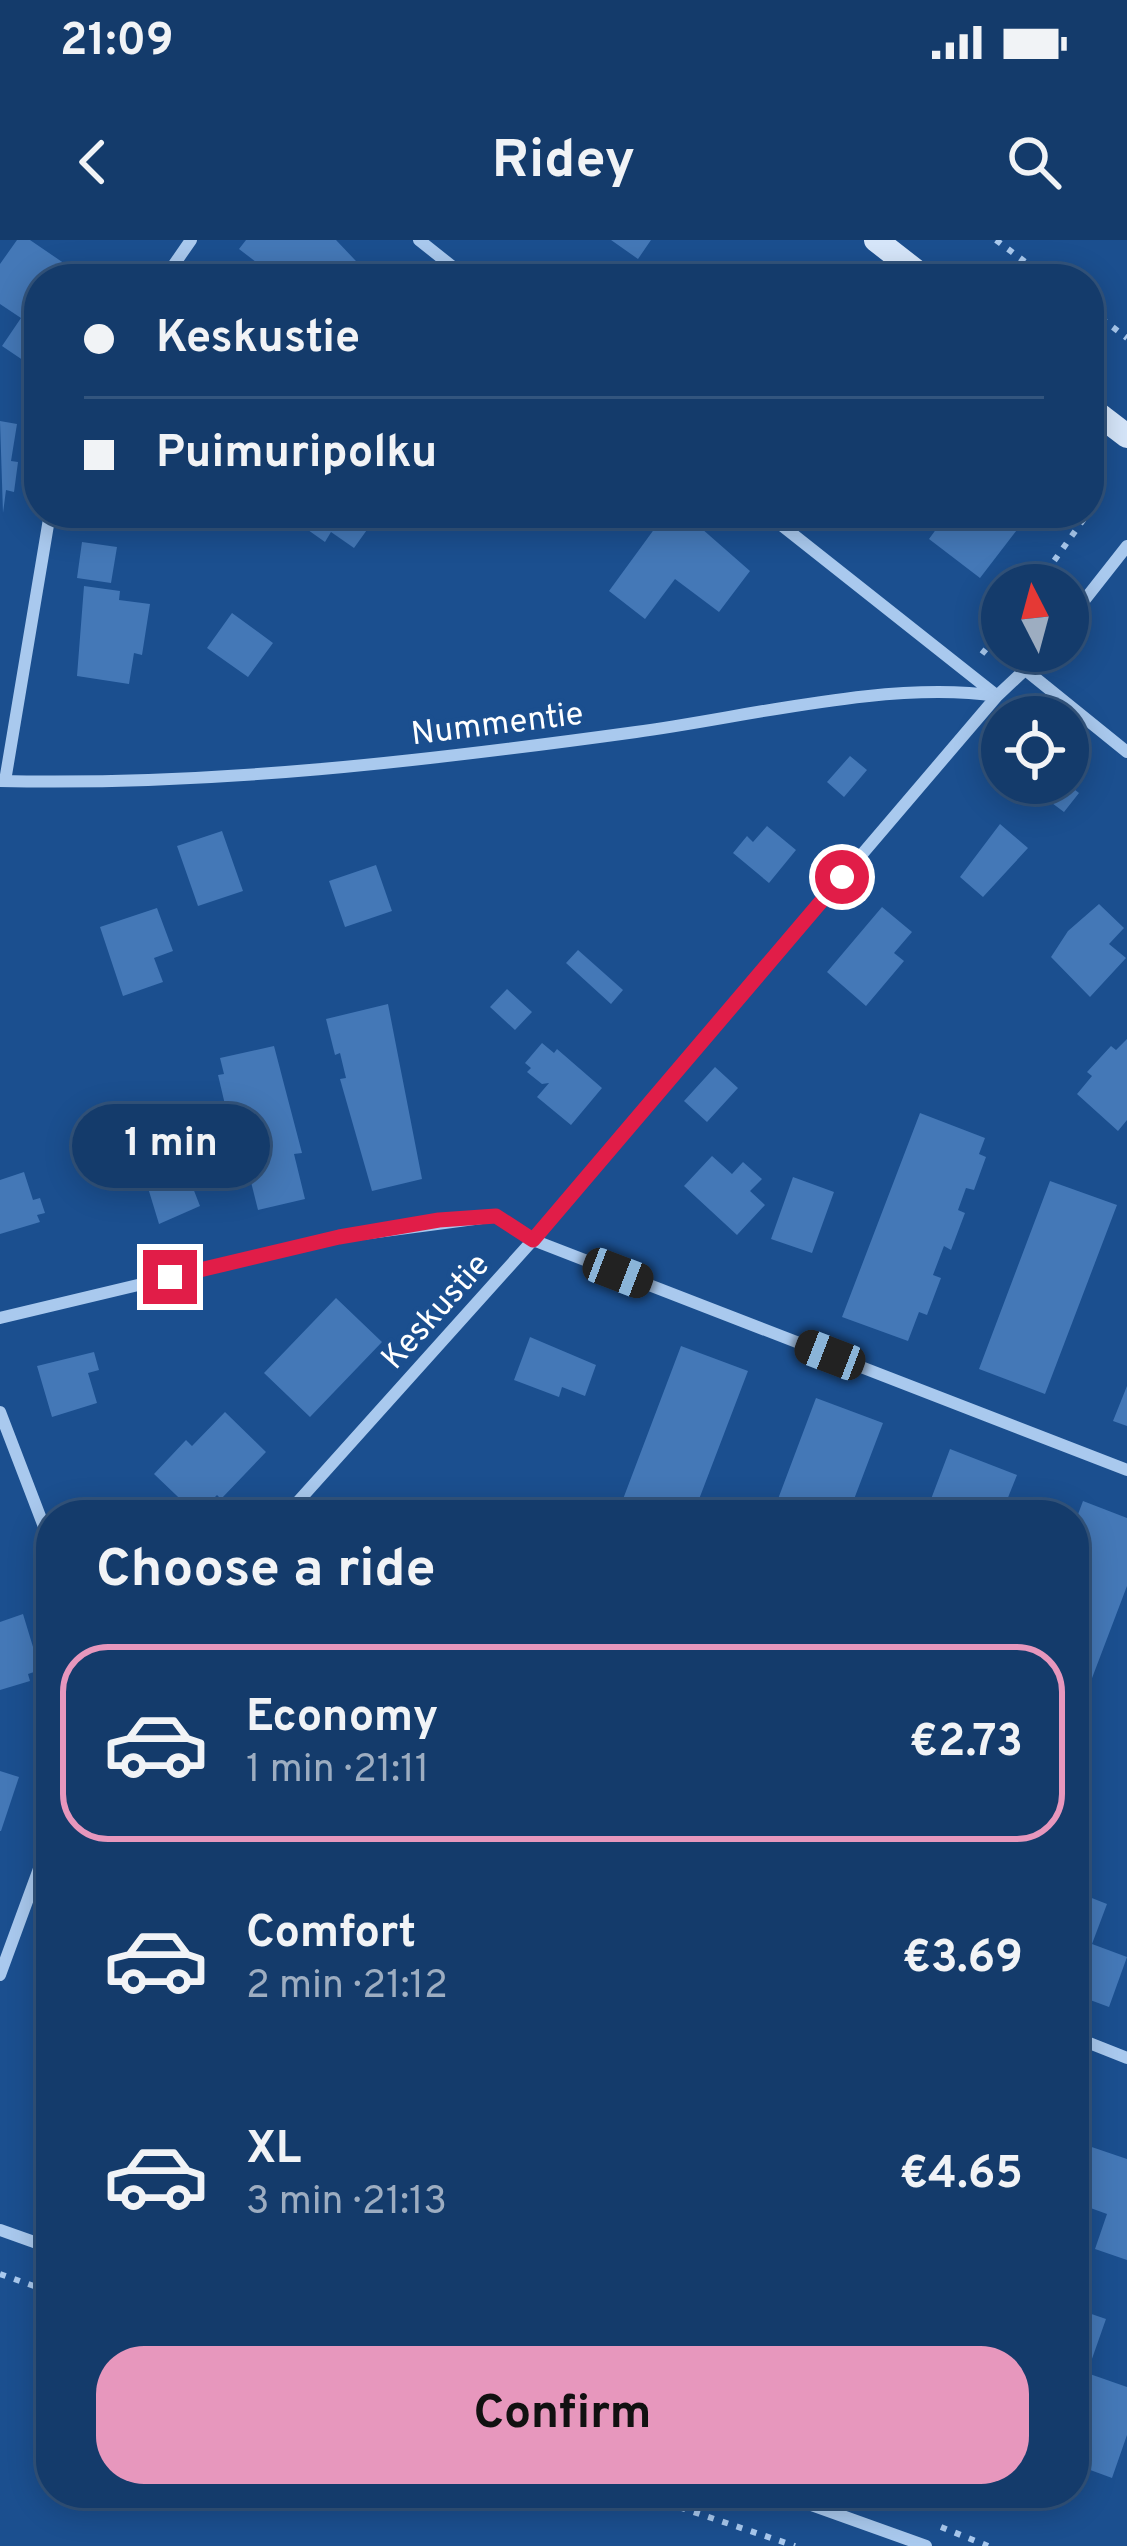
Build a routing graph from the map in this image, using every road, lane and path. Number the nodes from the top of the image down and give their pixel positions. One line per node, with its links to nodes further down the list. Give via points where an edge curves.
1 (418, 240): 4 (street)
2 (876, 240): 5 (main road)
3 (995, 240): 6 (path)
4 (449, 264)
5 (907, 264)
6 (1028, 264)
7 (47, 528): 19 (street)
8 (785, 528): 14 (street)
9 (1077, 528): 11 (path)
10 (1127, 546): 12 (street)
11 (1052, 564)
12 (1089, 594)
13 (981, 656): 14 (path)
14 (968, 672): 16 (street)
15 (1028, 672): 16 (street, Keskustie); 18 (street)
16 (997, 696): 19 (street, Nummentie, via 943,688 227,779)
17 (981, 715): 20 (street, Keskustie)
18 (1127, 752)
19 (3, 781)
20 (533, 1240): 21 (street, via 496,1216 439,1220); 23 (street); 24 (street, Keskustie)
21 (0, 1318)
22 (0, 1412): 25 (street)
23 (1127, 1470)
24 (299, 1500)
25 (36, 1506)
26 (36, 1877): 27 (street)
27 (0, 1975)
28 (1089, 2043): 29 (street)
29 (1127, 2058)
30 (0, 2230): 31 (street)
31 (36, 2243)
32 (0, 2274): 33 (path)
33 (36, 2287)
34 (682, 2508): 36 (path)
35 (820, 2508): 37 (street)
36 (795, 2546)
37 (926, 2546)

